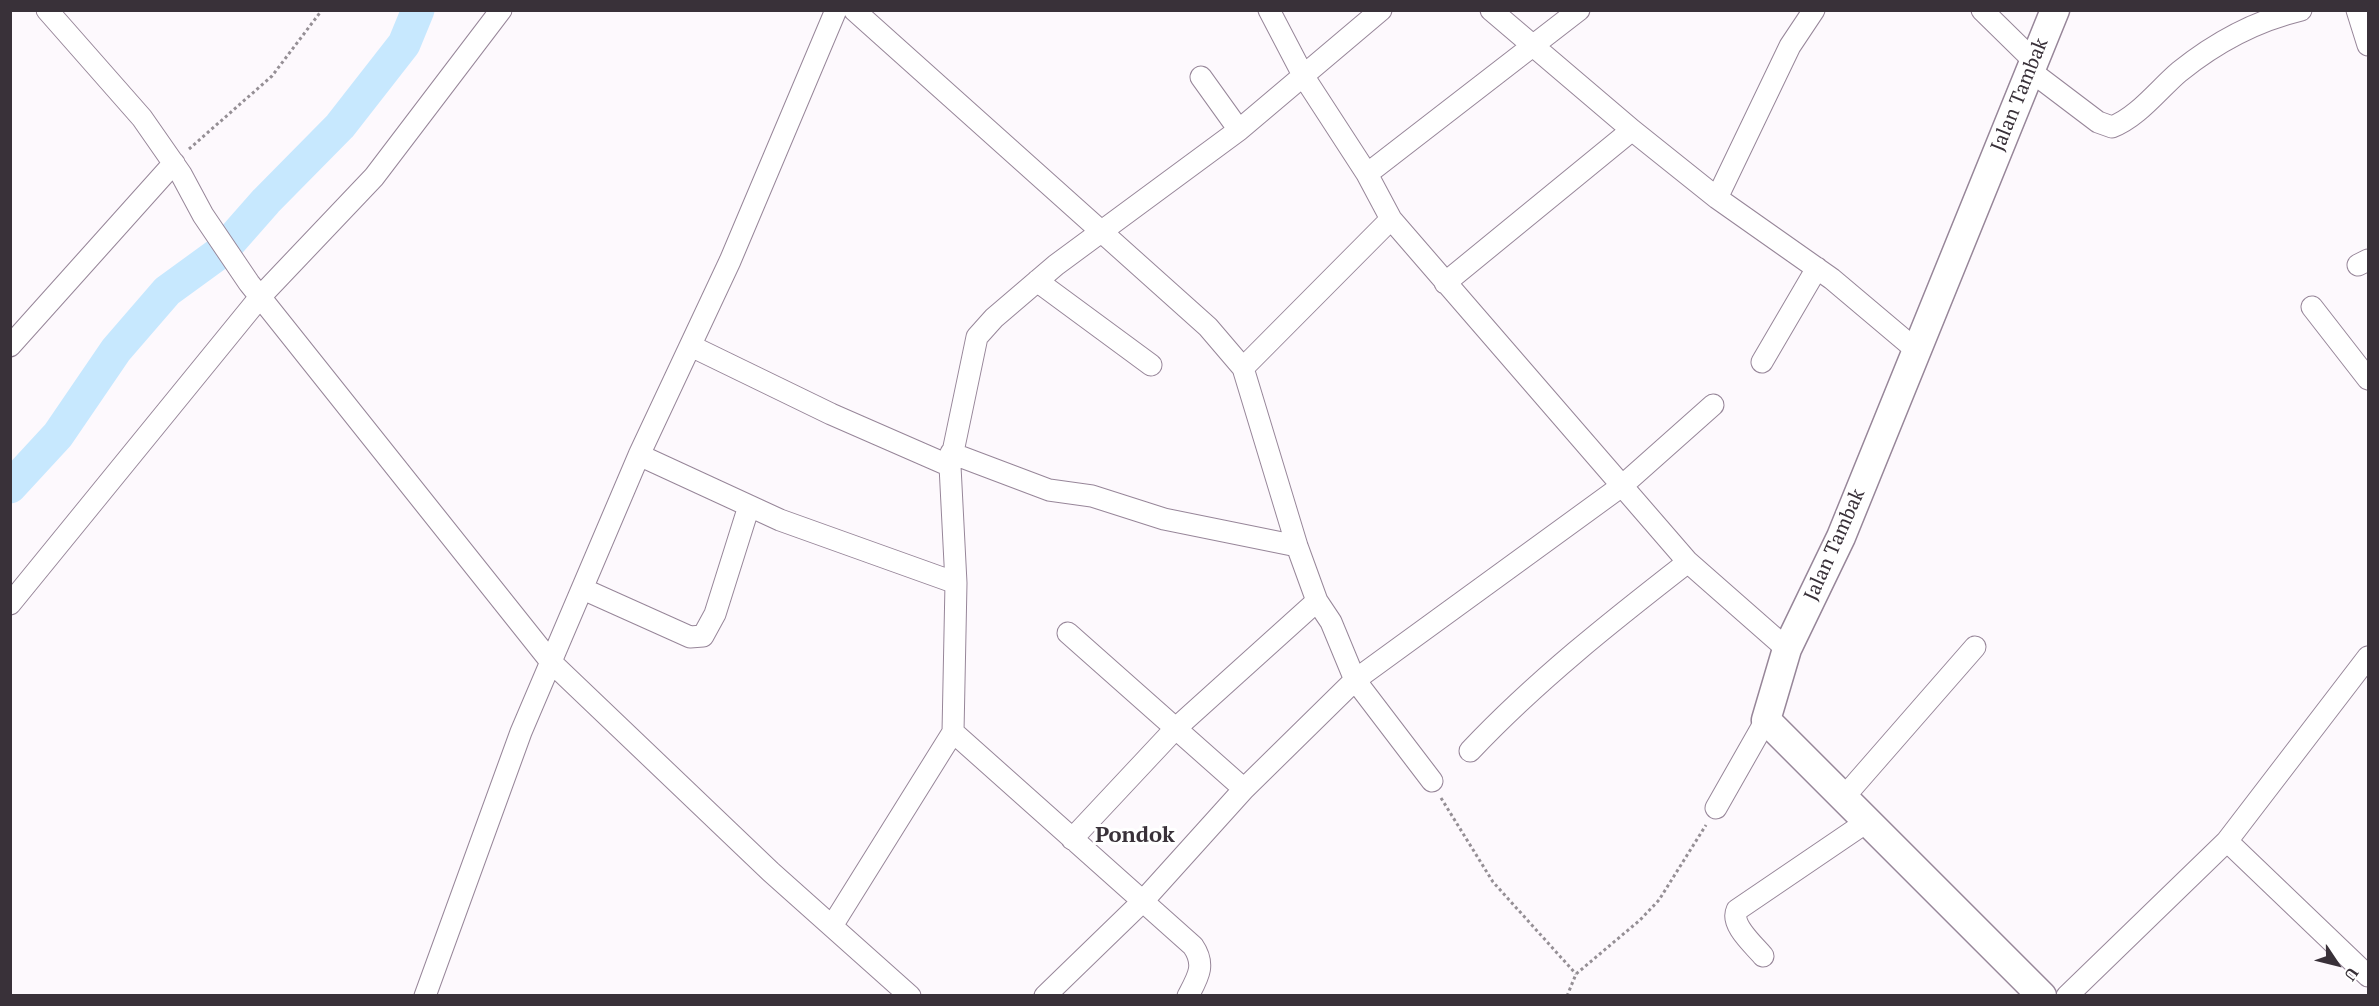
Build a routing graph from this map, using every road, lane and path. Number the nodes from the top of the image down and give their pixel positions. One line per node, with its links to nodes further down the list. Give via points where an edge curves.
1 (47, 10): 22 (street, via 142,118)
2 (322, 10): 22 (path, via 272,76)
3 (501, 10): 30 (street, via 374,177)
4 (836, 10): 33 (street)
5 (854, 10): 26 (street)
6 (1269, 10): 18 (street)
7 (1381, 10): 18 (street)
8 (1491, 10): 16 (street)
9 (1579, 10): 16 (street)
10 (1814, 10): 24 (street, via 1790,46)
11 (1982, 10): 17 (street)
12 (2055, 10): 17 (street, Jalan Tambak)
13 (2301, 10): 17 (street, via 2259,22 2223,40 2112,128 2098,122)
14 (2357, 10): 15 (street)
15 (2368, 45)
16 (1533, 47): 21 (street); 23 (street)
17 (2033, 66): 34 (street, Jalan Tambak)
18 (1304, 77): 20 (street); 23 (street)
19 (1201, 78): 20 (street)
20 (1239, 130): 26 (street)
21 (1632, 130): 24 (street); 29 (street)
22 (174, 163): 30 (street, via 202,215); 32 (street)
23 (1367, 174): 25 (street)
24 (1716, 198): 27 (street)
25 (1391, 219): 29 (street); 37 (street)
26 (1100, 230): 28 (street); 37 (street, via 1208,327)
27 (1817, 268): 34 (street); 35 (street)
28 (1037, 281): 36 (street); 41 (street, via 977,337)
29 (1445, 282): 42 (street)
30 (255, 290): 49 (street); 53 (street)
31 (2312, 307): 38 (street)
32 (10, 346)
33 (691, 346): 40 (street); 41 (street)
34 (1915, 349): 52 (street, Jalan Tambak, via 1841,537)
35 (1762, 362)
36 (1151, 365)
37 (1244, 368): 44 (street)
38 (2368, 379)
39 (1713, 405): 42 (street)
40 (639, 455): 43 (street); 47 (street)
41 (943, 460): 44 (street, via 1049,490 1092,496 1164,519); 46 (street)
42 (1623, 485): 45 (street); 55 (street)
43 (749, 506): 46 (street); 47 (street, via 715,614 703,636 690,637)
44 (1297, 546): 48 (street)
45 (1688, 562): 52 (street); 59 (street, via 1516,704)
46 (947, 580): 58 (street)
47 (583, 589): 53 (street)
48 (1317, 601): 55 (street, via 1331,622); 57 (street)
49 (10, 604)
50 (1068, 633): 57 (street)
51 (1975, 647): 62 (street)
52 (1787, 649): 56 (street, Jalan Tambak)
53 (551, 662): 68 (street); 72 (street, via 521,732)
54 (2366, 664): 66 (street)
55 (1355, 680): 60 (street); 61 (street)
56 (1766, 720): 62 (street); 63 (street)
57 (1175, 729): 61 (street); 65 (street)
58 (954, 732): 65 (street); 68 (street)
59 (1470, 751)
60 (1432, 781): 70 (path, via 1493,882)
61 (1244, 789): 67 (street)
62 (1844, 797): 64 (street)
63 (1716, 808): 70 (path, via 1659,900)
64 (1868, 821): 69 (street, via 1737,910 1737,925); 77 (street)
65 (1072, 839): 67 (street)
66 (2227, 841): 71 (street); 78 (street)
67 (1143, 901): 74 (street); 75 (street, via 1183,935 1197,953 1201,968)
68 (832, 927): 73 (street)
69 (1763, 956)
70 (1576, 974): 76 (path)
71 (2368, 976)
72 (424, 996)
73 (910, 996)
74 (1045, 996)
75 (1188, 996)
76 (1567, 996)
77 (2042, 996)
78 (2067, 996)

